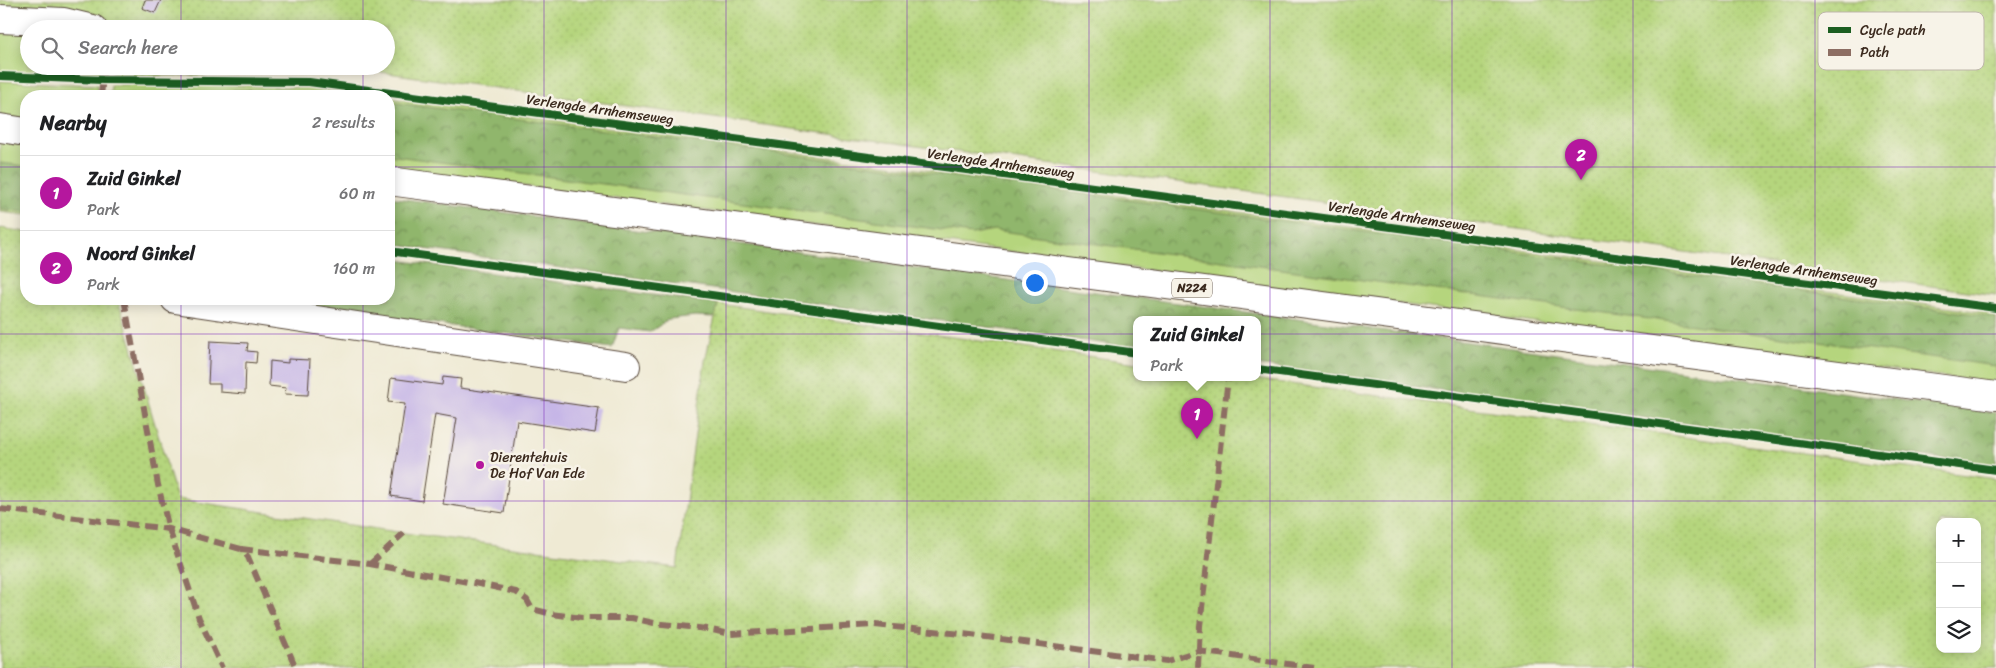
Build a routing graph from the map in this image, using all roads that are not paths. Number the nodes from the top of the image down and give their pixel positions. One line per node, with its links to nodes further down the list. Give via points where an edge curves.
1 (65, 11): 2 (main road); 3 (main road)
2 (0, 19)
3 (79, 20)
4 (0, 128): 5 (main road)
5 (20, 131)
6 (395, 182): 9 (main road, N224)
7 (215, 305): 8 (main road)
8 (626, 366)
9 (1996, 396)

